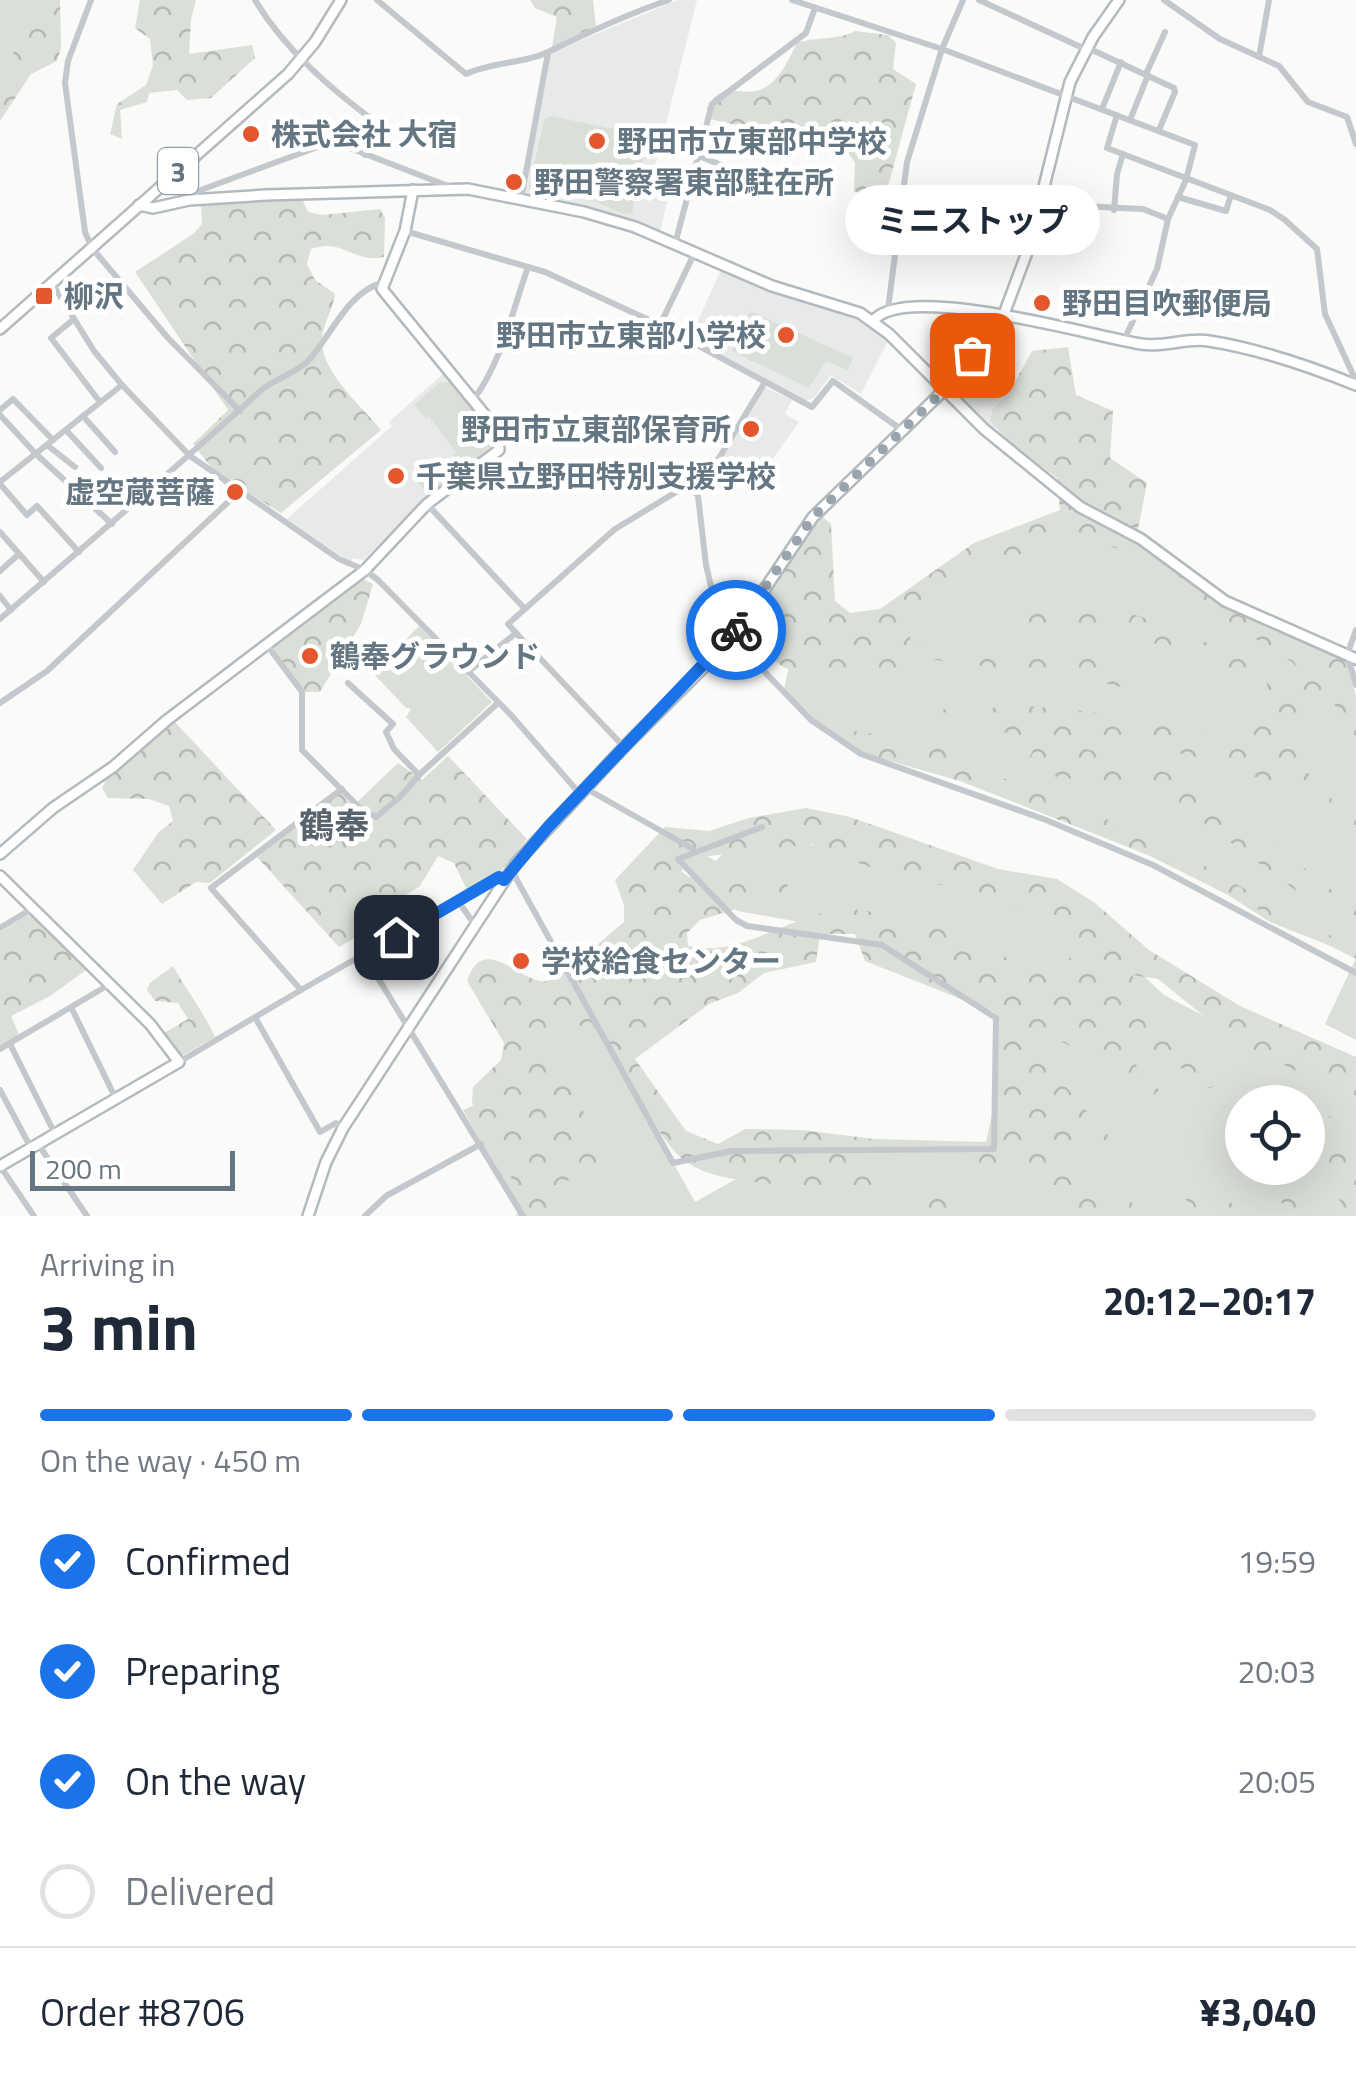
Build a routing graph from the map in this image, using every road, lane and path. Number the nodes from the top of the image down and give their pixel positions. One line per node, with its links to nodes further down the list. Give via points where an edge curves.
1 (91, 0): 46 (street, via 65,83)
2 (255, 0): 20 (street, via 272,29)
3 (341, 0): 20 (street, 3)
4 (377, 0): 18 (street, via 466,74)
5 (630, 0): 14 (street)
6 (667, 0): 14 (street)
7 (792, 0): 13 (street)
8 (963, 0): 17 (street)
9 (979, 0): 16 (street)
10 (1119, 0): 16 (street)
11 (1164, 0): 19 (street, via 1220,39)
12 (1268, 0): 19 (street)
13 (815, 8): 17 (street); 31 (street, via 806,34 712,104)
14 (630, 14): 18 (street)
15 (1165, 32): 22 (street)
16 (1086, 48): 21 (street); 23 (street)
17 (942, 49): 23 (street); 51 (street, via 907,162)
18 (548, 53): 38 (street)
19 (1260, 56): 28 (street, via 1278,66 1308,102 1347,117)
20 (303, 58): 30 (street, via 378,124); 41 (street, 3)
21 (1121, 62): 22 (street); 24 (street)
22 (1147, 74): 26 (street); 27 (street, via 1175,92)
23 (1066, 96): 24 (street); 40 (street)
24 (1102, 108): 25 (street)
25 (1117, 115): 26 (street); 29 (street, via 1107,148)
26 (1130, 120): 27 (street)
27 (1159, 130): 33 (street, via 1195,145)
28 (1356, 144)
29 (1123, 154): 33 (street); 42 (street)
30 (365, 155): 34 (street); 39 (street, via 337,143 323,145 198,191)
31 (698, 156): 32 (street); 45 (street)
32 (748, 176)
33 (1186, 180): 36 (street); 37 (street)
34 (454, 188): 35 (street); 38 (street)
35 (413, 190): 39 (street); 44 (street)
36 (1231, 194): 37 (street, via 1226,212); 59 (street, via 1286,220 1317,250 1324,314)
37 (1178, 197): 43 (street)
38 (520, 199): 45 (street, via 602,216)
39 (193, 200): 41 (street)
40 (1040, 204): 42 (street); 52 (street)
41 (138, 206): 46 (street, 3)
42 (1114, 210): 43 (street, via 1143,208)
43 (1168, 220): 57 (street, via 1157,268)
44 (405, 231): 48 (street); 50 (street)
45 (675, 244): 47 (street)
46 (92, 248): 49 (street, 3); 64 (street)
47 (696, 252): 54 (street); 55 (street)
48 (528, 267): 55 (street); 62 (street)
49 (52, 283): 53 (street); 56 (street, 3)
50 (382, 283): 62 (street, via 386,297); 64 (street, via 354,302 310,359)
51 (888, 309): 52 (street); 54 (street)
52 (1004, 314): 57 (street); 61 (street)
53 (74, 319): 60 (street); 63 (street, via 50,338)
54 (873, 321): 61 (street)
55 (660, 325): 58 (street)
56 (0, 329)
57 (1124, 340): 59 (street, via 1209,341)
58 (765, 382): 68 (street, via 812,408 833,381); 76 (street, via 719,458)
59 (1356, 383)
60 (122, 385): 63 (street); 72 (street)
61 (942, 390): 68 (street); 94 (street, via 1080,507 1141,539 1225,601)
62 (472, 400): 78 (street, via 498,432 499,450)
63 (100, 402): 66 (street)
64 (240, 411): 72 (street)
65 (0, 413): 69 (street, via 13,399); 71 (street)
66 (83, 416): 67 (street); 70 (street)
67 (66, 430): 69 (street); 74 (street)
68 (902, 430): 92 (street, via 813,517)
69 (50, 442): 71 (street); 73 (street)
70 (115, 452)
71 (36, 454): 75 (street); 79 (street)
72 (190, 456): 77 (street); 79 (street)
73 (75, 467)
74 (101, 468)
75 (1, 479): 81 (street, via 27,515 37,506)
76 (690, 485): 87 (street, via 615,529); 92 (street, via 698,496 710,590)
77 (242, 490): 83 (street); 98 (street, via 87,636)
78 (426, 504): 83 (street); 87 (street)
79 (112, 524): 81 (street)
80 (0, 532): 82 (street)
81 (78, 552): 85 (street)
82 (20, 554): 84 (street); 85 (street)
83 (365, 570): 93 (street); 95 (street)
84 (0, 571)
85 (44, 582): 88 (street)
86 (0, 596): 88 (street)
87 (524, 608): 91 (street, via 508,624)
88 (11, 610): 89 (street)
89 (0, 619)
90 (1356, 630): 94 (street)
91 (516, 633): 95 (street); 100 (street)
92 (730, 638): 100 (street); 115 (street, via 810,720 861,754 1153,865)
93 (268, 645): 102 (street, via 302,692 302,750); 106 (street)
94 (1351, 657): 97 (street)
95 (468, 672): 99 (street)
96 (348, 683): 101 (street, via 393,724 386,732 394,749)
97 (1356, 685)
98 (0, 703)
99 (498, 704): 101 (street); 103 (street)
100 (624, 747): 103 (street)
101 (419, 775): 102 (street, via 376,816)
102 (342, 789): 117 (street, via 211,888)
103 (583, 791): 105 (street); 107 (street)
104 (762, 827): 105 (street)
105 (694, 850): 107 (street, via 678,859 736,920 882,946 996,1018 994,1149 732,1151 673,1163)
106 (0, 854)
107 (511, 870): 109 (street)
108 (0, 876): 111 (street)
109 (504, 880): 110 (street); 112 (street)
110 (458, 900): 112 (street); 114 (street)
111 (33, 908): 113 (street); 116 (street)
112 (475, 925): 120 (street)
113 (0, 928)
114 (364, 955): 117 (street); 120 (street)
115 (1356, 972)
116 (110, 984): 118 (street); 123 (street)
117 (301, 990): 119 (street)
118 (72, 1010): 121 (street); 125 (street)
119 (256, 1019): 123 (street); 126 (street, via 320,1132 336,1124)
120 (410, 1029): 126 (street); 128 (street)
121 (10, 1044): 122 (street); 127 (street)
122 (0, 1050)
123 (179, 1062): 125 (street)
124 (0, 1090): 129 (street)
125 (116, 1099): 127 (street)
126 (343, 1128): 133 (street)
127 (55, 1134): 129 (street)
128 (481, 1144): 134 (street, via 386,1196); 135 (street)
129 (35, 1146): 130 (street); 131 (street)
130 (0, 1166): 132 (street)
131 (84, 1215)
132 (34, 1216)
133 (308, 1216)
134 (365, 1216)
135 (523, 1216)

